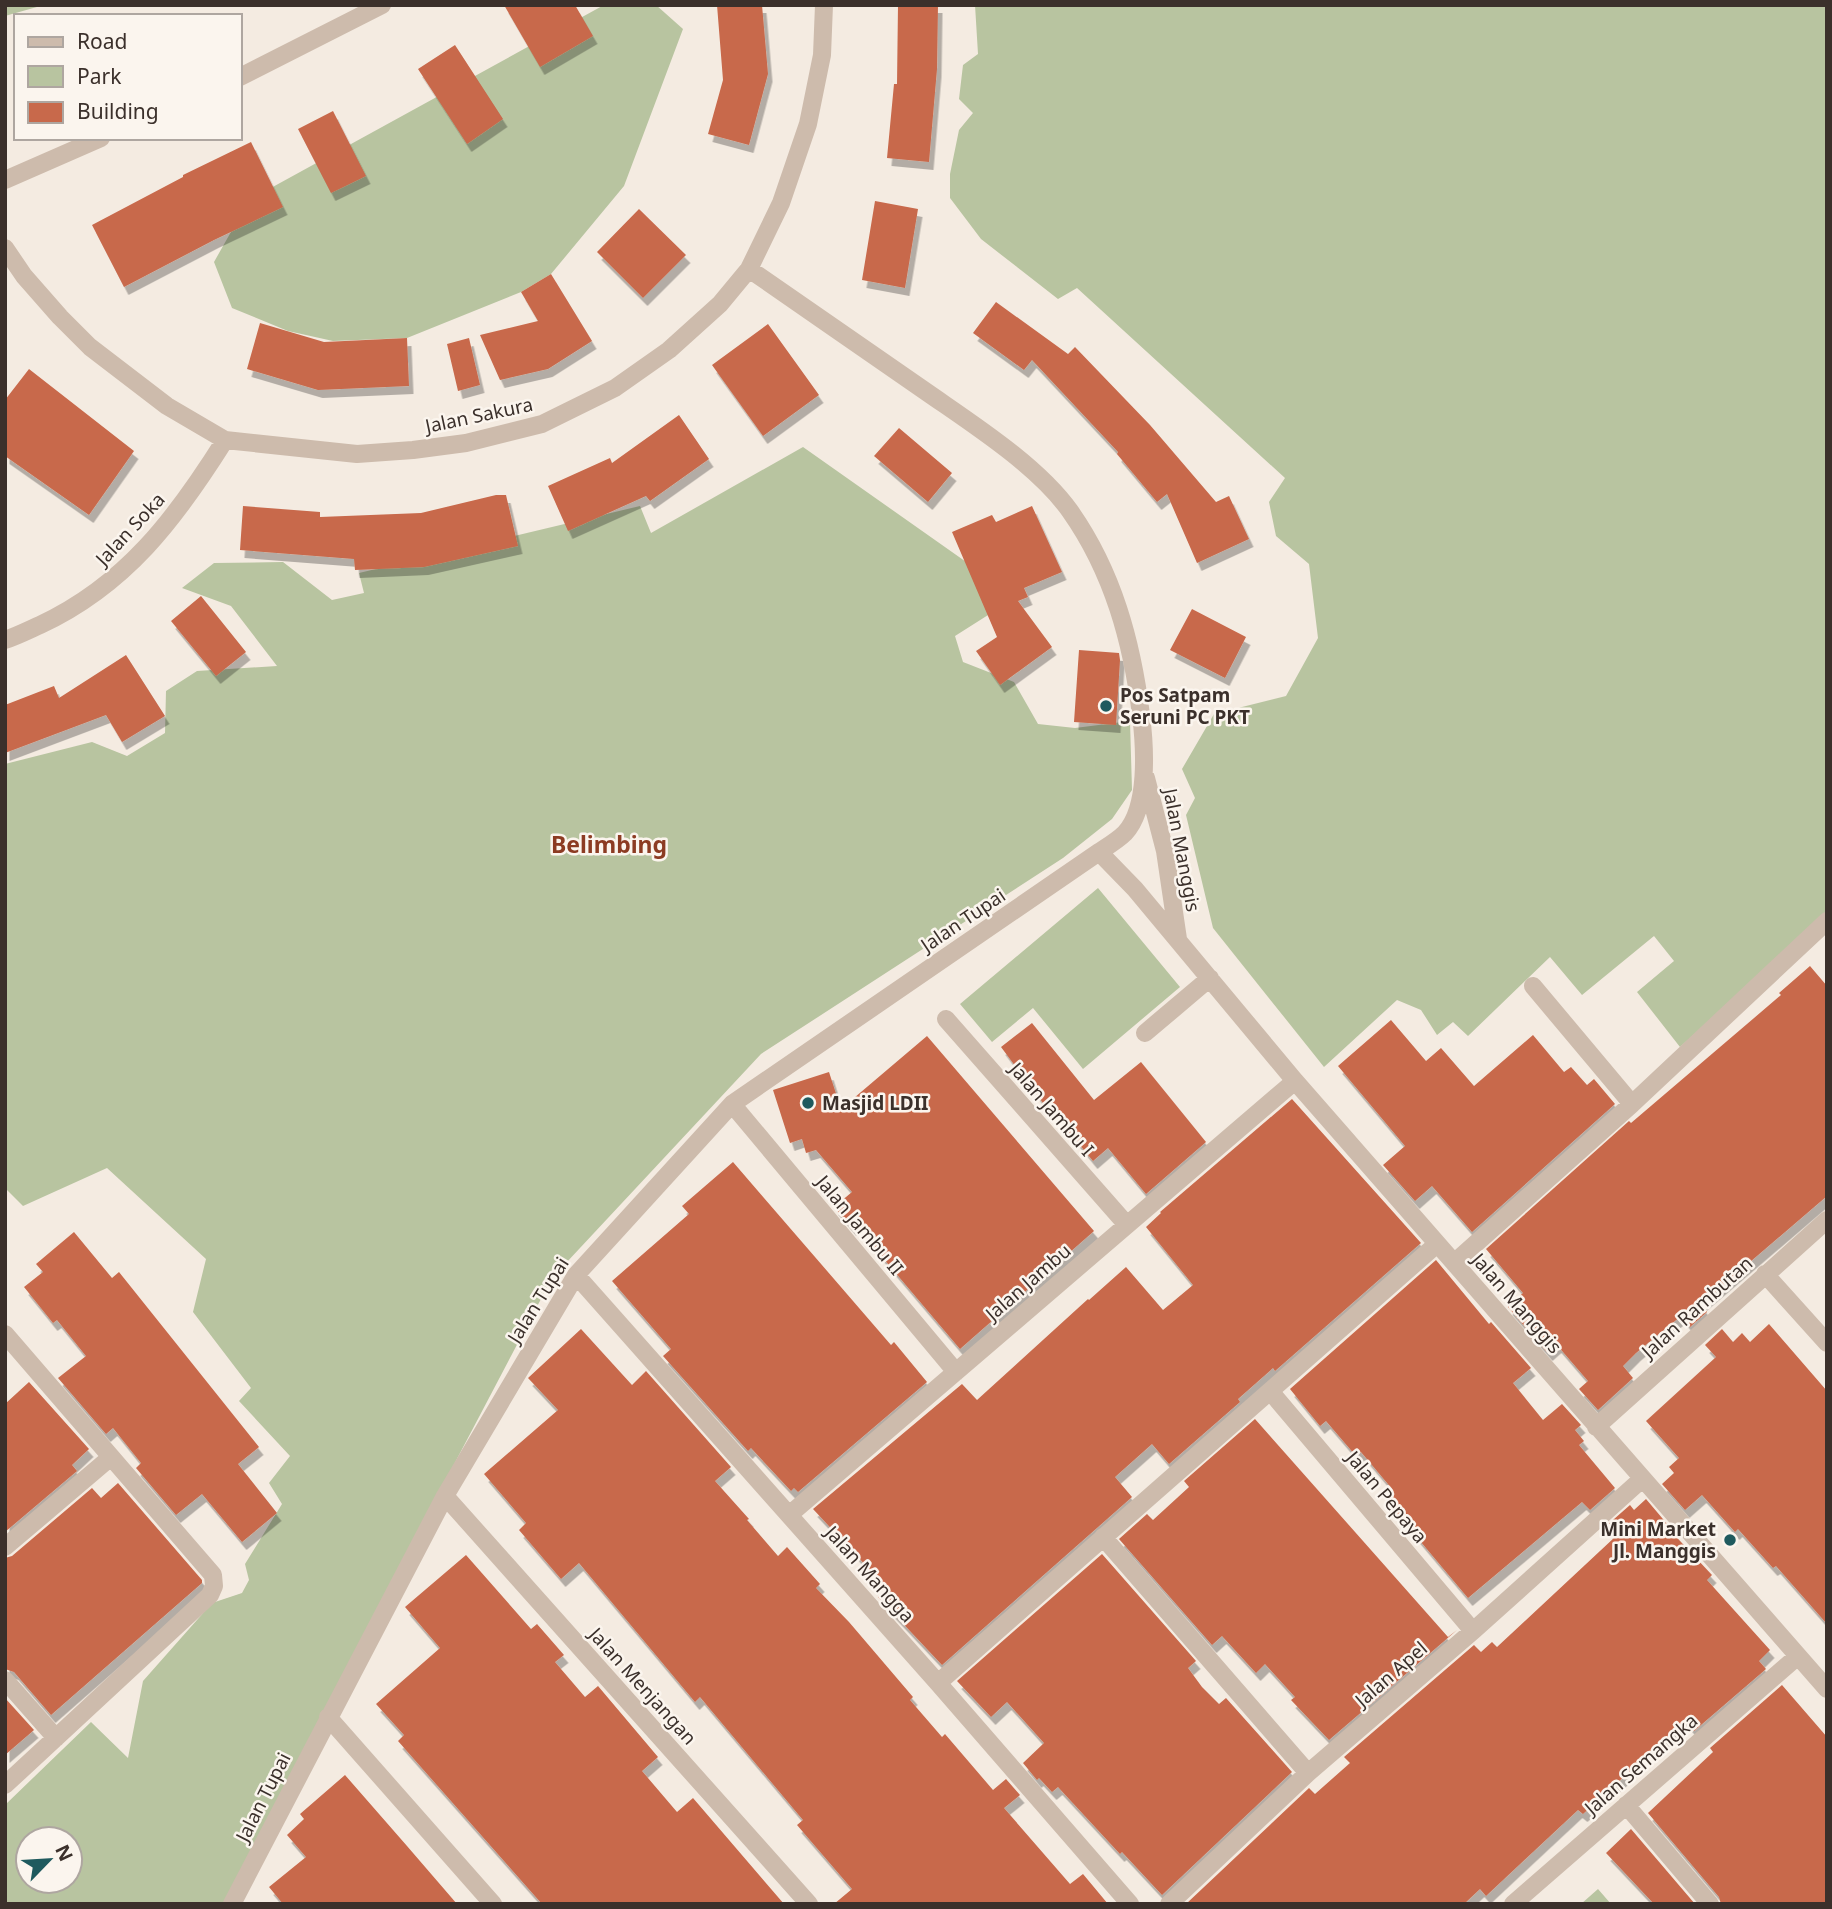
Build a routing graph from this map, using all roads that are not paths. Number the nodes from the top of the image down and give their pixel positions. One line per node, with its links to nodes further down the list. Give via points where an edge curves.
1 (382, 5): 3 (street)
2 (824, 5): 7 (street, Jalan Sakura, via 822,55 808,124 781,203)
3 (242, 77)
4 (96, 140): 5 (street)
5 (5, 180)
6 (5, 248): 8 (street, Jalan Sakura, via 24,276 90,346 167,406)
7 (749, 269): 8 (street, Jalan Sakura, via 720,304 669,350 615,388 542,424 466,443 357,454); 10 (street, via 974,425 1028,467 1069,510 1100,560 1120,609 1140,705)
8 (225, 440): 9 (street, Jalan Soka, via 196,486 120,575 66,613)
9 (5, 640)
10 (1144, 767): 11 (street, Jalan Tupai, via 1139,806 1126,832); 13 (street, Jalan Manggis, via 1165,851)
11 (1100, 852): 13 (street, Jalan Manggis); 19 (street, Jalan Tupai)
12 (1827, 921): 20 (street)
13 (1178, 942): 14 (street, Jalan Manggis)
14 (1210, 978): 17 (street); 18 (street, Jalan Manggis)
15 (1532, 986): 20 (street)
16 (946, 1019): 22 (street, Jalan Jambu I)
17 (1144, 1033)
18 (1295, 1081): 22 (street, Jalan Jambu); 23 (street, Jalan Manggis)
19 (732, 1104): 26 (street, Jalan Tupai); 29 (street, Jalan Jambu II)
20 (1632, 1104): 24 (street)
21 (1827, 1220): 25 (street, Jalan Rambutan)
22 (1127, 1225): 29 (street, Jalan Jambu)
23 (1437, 1244): 24 (street, Jalan Manggis); 30 (street)
24 (1454, 1263): 31 (street, Jalan Manggis)
25 (1765, 1274): 28 (street); 31 (street, Jalan Rambutan)
26 (576, 1275): 34 (street, Jalan Tupai); 35 (street, Jalan Mangga)
27 (5, 1335): 32 (street)
28 (1827, 1343)
29 (956, 1372): 35 (street, Jalan Jambu)
30 (1270, 1391): 36 (street); 38 (street, Jalan Pepaya)
31 (1596, 1427): 33 (street, Jalan Manggis)
32 (111, 1457): 37 (street); 44 (street, via 213,1575 214,1586 210,1595)
33 (1643, 1479): 38 (street, Jalan Apel); 39 (street, Jalan Manggis)
34 (445, 1496): 43 (street, Jalan Tupai); 50 (street, Jalan Menjangan)
35 (789, 1515): 41 (street, Jalan Mangga)
36 (1103, 1537): 41 (street); 45 (street)
37 (5, 1547)
38 (1473, 1630): 45 (street, Jalan Apel)
39 (1798, 1656): 42 (street, Jalan Manggis); 47 (street, Jalan Semangka)
40 (5, 1680): 44 (street)
41 (938, 1683): 51 (street, Jalan Mangga)
42 (1827, 1689)
43 (328, 1717): 48 (street, Jalan Tupai); 49 (street)
44 (56, 1738): 46 (street)
45 (1308, 1773): 52 (street, Jalan Apel)
46 (5, 1785)
47 (1626, 1805): 53 (street, Jalan Semangka); 54 (street)
48 (232, 1904)
49 (493, 1904)
50 (809, 1904)
51 (1130, 1904)
52 (1169, 1904)
53 (1513, 1904)
54 (1710, 1904)

